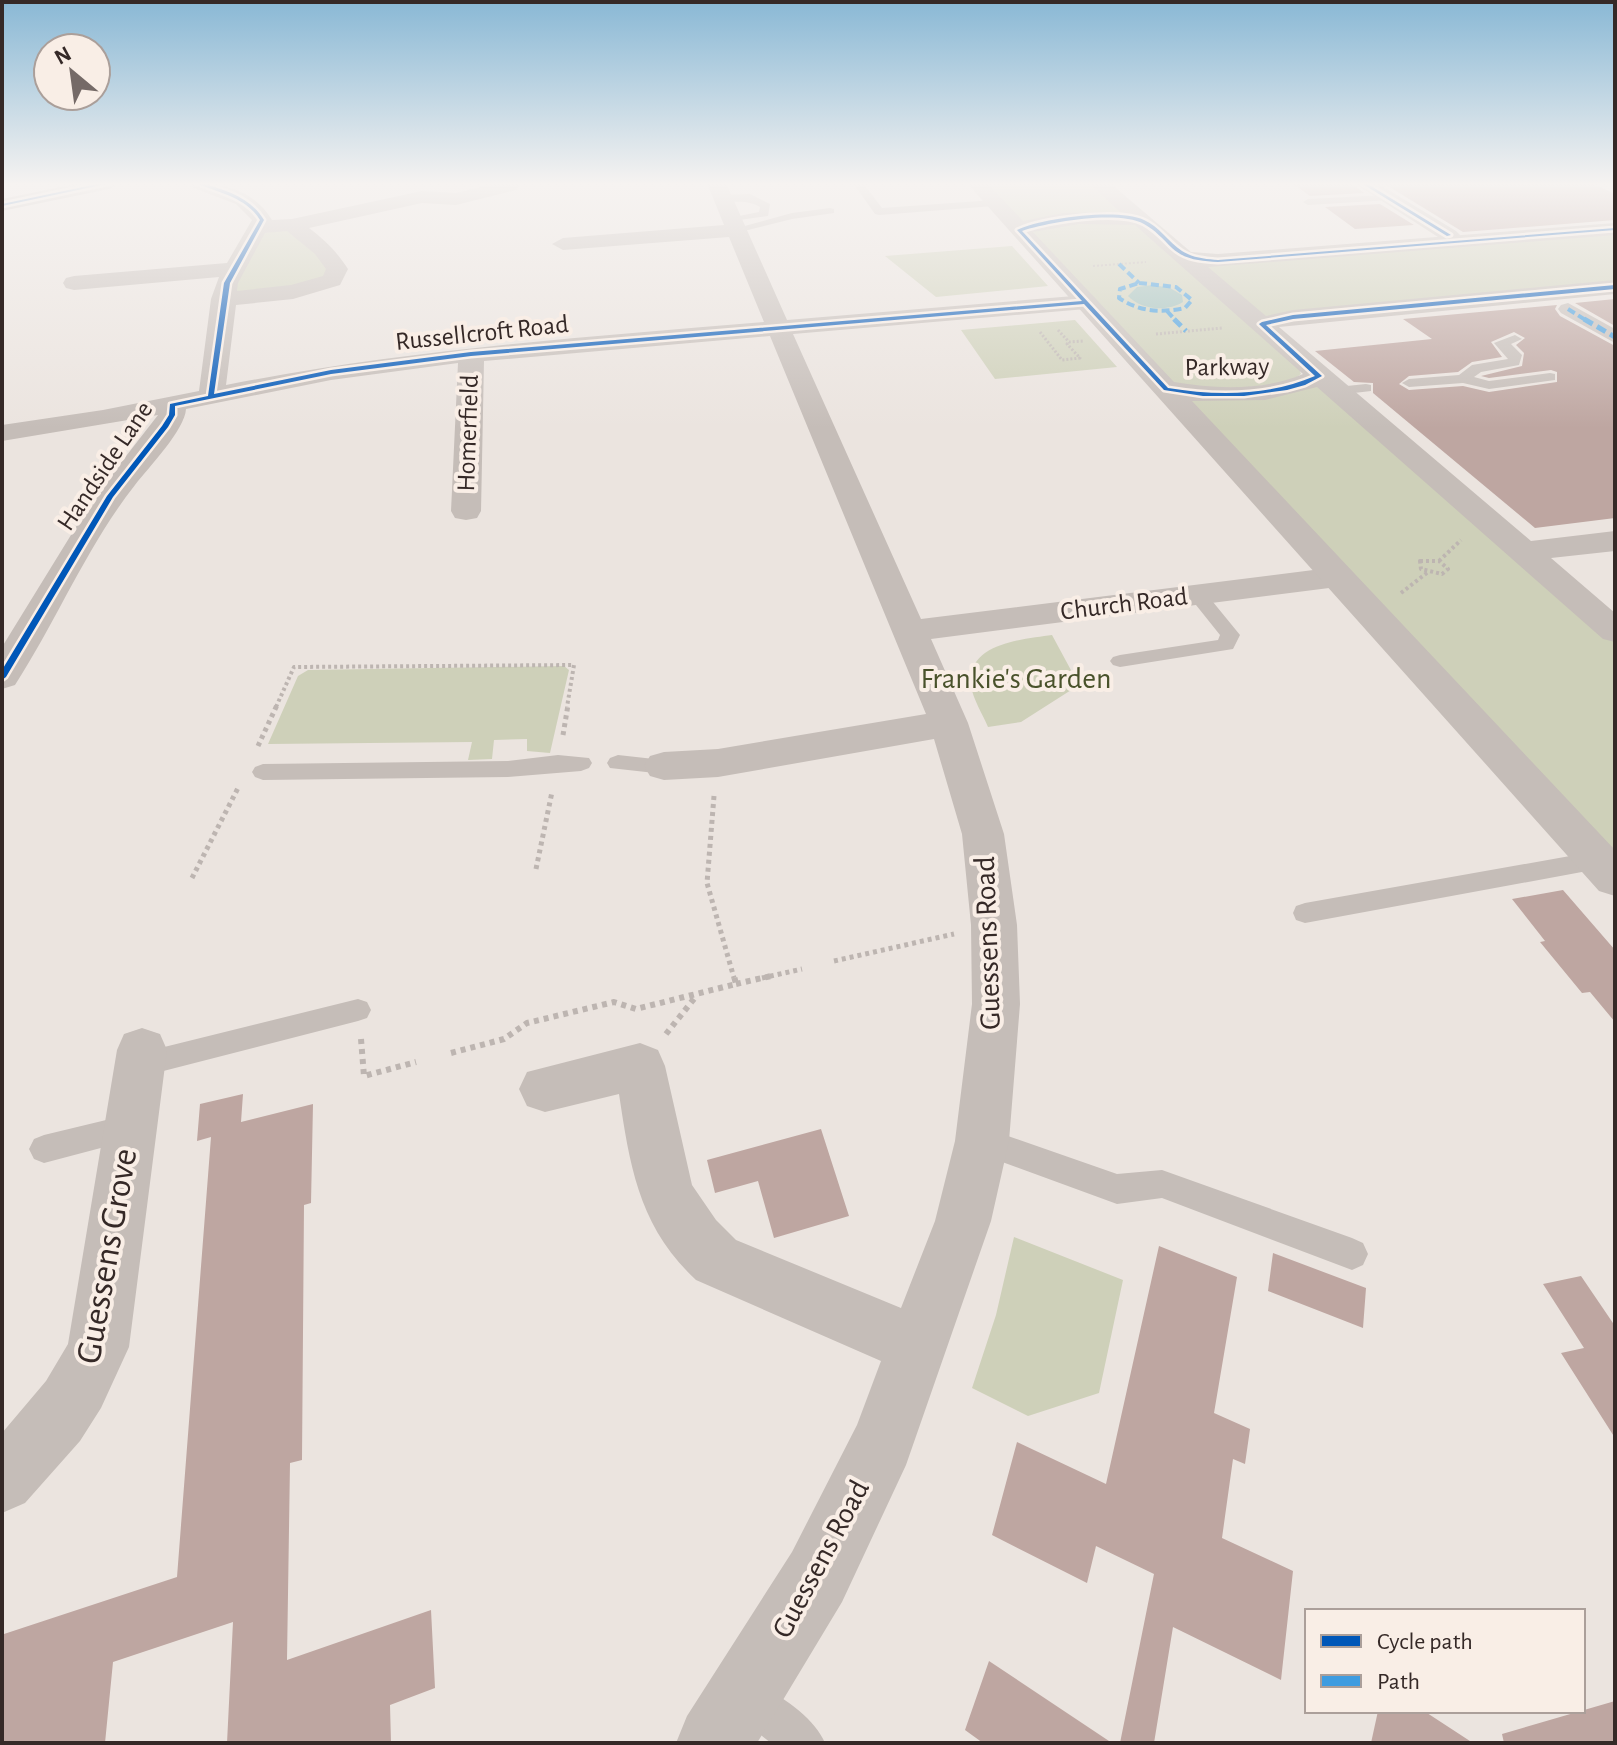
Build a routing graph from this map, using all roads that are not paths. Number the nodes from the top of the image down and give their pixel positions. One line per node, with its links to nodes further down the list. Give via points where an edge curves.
1 (235, 264): 6 (street)
2 (334, 264): 9 (street, via 332,280 293,292)
3 (751, 264): 13 (street, Guessens Road)
4 (1051, 264): 10 (street, Parkway)
5 (1194, 264): 12 (street, Parkway)
6 (232, 269): 7 (street); 9 (street)
7 (74, 283)
8 (1615, 287): 12 (street)
9 (223, 299): 23 (street)
10 (1086, 302): 13 (street, Russellcroft Road); 22 (street, Parkway)
11 (1568, 309): 14 (street)
12 (1262, 324): 19 (street, Parkway)
13 (779, 328): 16 (street, Russellcroft Road); 31 (street, Guessens Road)
14 (1615, 337)
15 (1515, 339): 18 (lane, via 1501,343 1515,355 1514,362 1477,368)
16 (471, 354): 23 (street, Russellcroft Road, via 331,372); 26 (street, Homerfield)
17 (1550, 377): 18 (lane, via 1489,385)
18 (1463, 379): 20 (lane)
19 (1328, 383): 21 (lane); 22 (street, Parkway, via 1216,395); 28 (street, Parkway)
20 (1409, 383)
21 (1366, 388)
22 (1166, 389): 29 (street, Parkway)
23 (211, 397): 24 (street, Russellcroft Road)
24 (172, 405): 25 (street, Russellcroft Road); 34 (street, Handside Lane, via 165,427 110,496)
25 (2, 433)
26 (466, 511)
27 (1615, 541): 28 (street)
28 (1523, 552): 32 (street, Parkway)
29 (1337, 577): 30 (street, Church Road); 40 (street, Parkway)
30 (1197, 595): 31 (street, Church Road); 33 (lane, via 1230,635 1226,645)
31 (911, 631): 35 (street, Guessens Road)
32 (1615, 631)
33 (1120, 661)
34 (2, 677)
35 (949, 723): 39 (street, via 718,763); 46 (street, Guessens Road, via 983,834 994,925 996,1004)
36 (581, 763): 38 (lane, via 508,769)
37 (618, 763): 39 (lane)
38 (257, 766)
39 (664, 766)
40 (1606, 869): 41 (lane)
41 (1305, 913)
42 (358, 1010): 43 (lane)
43 (141, 1058): 45 (street, Guessens Grove)
44 (545, 1089): 49 (street, via 640,1066 666,1190 694,1240 716,1260)
45 (131, 1127): 47 (lane); 50 (street, Guessens Grove, via 98,1347 82,1386 58,1420)
46 (982, 1141): 48 (lane, via 1117,1189 1162,1184); 49 (street, Guessens Road, via 963,1221)
47 (44, 1149)
48 (1352, 1254)
49 (918, 1346): 51 (street, Guessens Road, via 883,1442 817,1577)
50 (2, 1480)
51 (743, 1696): 52 (street, Guessens Road); 53 (lane)
52 (714, 1743)
53 (804, 1743)

